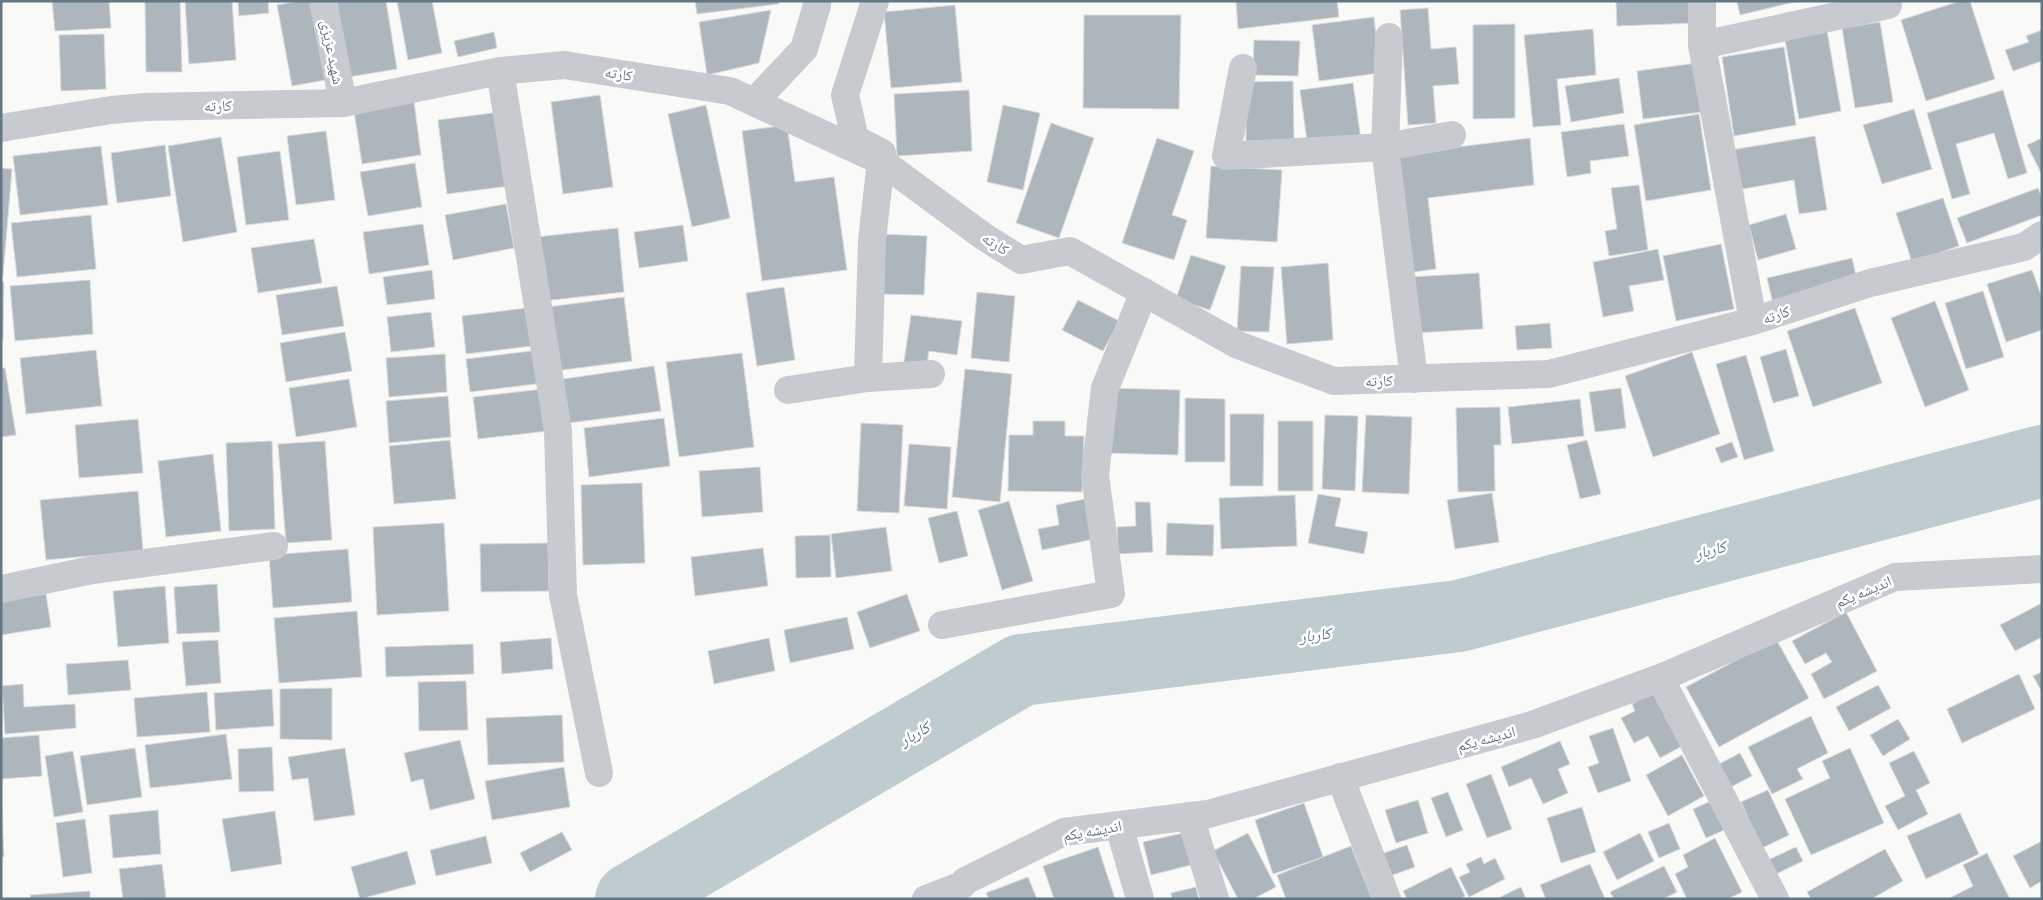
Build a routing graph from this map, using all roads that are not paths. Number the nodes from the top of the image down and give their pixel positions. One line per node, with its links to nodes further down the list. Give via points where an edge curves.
1 (323, 1): 11 (street, شهید عزیزی)
2 (817, 1): 10 (street, via 804,49)
3 (875, 1): 17 (street, via 844,95 855,139 908,167)
4 (1702, 1): 7 (street)
5 (1888, 5): 7 (street)
6 (1389, 37): 14 (street)
7 (1702, 45): 19 (street)
8 (1244, 68): 14 (street, via 1226,156)
9 (500, 71): 10 (street, کارته, via 564,65 730,91); 11 (street, کارته); 29 (street, via 558,431 564,595)
10 (754, 102): 15 (street, کارته)
11 (343, 103): 12 (street, کارته, via 145,106)
12 (1, 128)
13 (1452, 135): 14 (street)
14 (1385, 147): 22 (street)
15 (880, 161): 17 (street, کارته); 21 (street, via 872,240)
16 (2042, 235): 19 (street, کارته, via 2024,247 1870,283)
17 (983, 236): 18 (street, کارته, via 1021,260 1070,250)
18 (1144, 292): 22 (street, کارته, via 1238,345 1334,381); 27 (street, via 1105,388 1095,475 1111,594)
19 (1753, 321): 22 (street, کارته, via 1549,374)
20 (932, 374): 21 (street)
21 (868, 378): 23 (street)
22 (1414, 379)
23 (788, 390)
24 (274, 546): 26 (street, via 92,570)
25 (2042, 569): 28 (street, اندیشه یکم, via 1895,577)
26 (1, 589)
27 (942, 625)
28 (1660, 678): 30 (street, اندیشه یکم, via 1532,725); 38 (street)
29 (599, 773)
30 (1340, 777): 31 (street, اندیشه یکم, via 1208,814); 37 (street)
31 (1190, 816): 32 (street, اندیشه یکم); 36 (street)
32 (1118, 826): 33 (street, اندیشه یکم, via 1064,832 965,881); 35 (street)
33 (964, 892): 34 (street, اندیشه یکم)
34 (926, 899)
35 (1140, 899)
36 (1215, 899)
37 (1387, 899)
38 (1775, 899)

